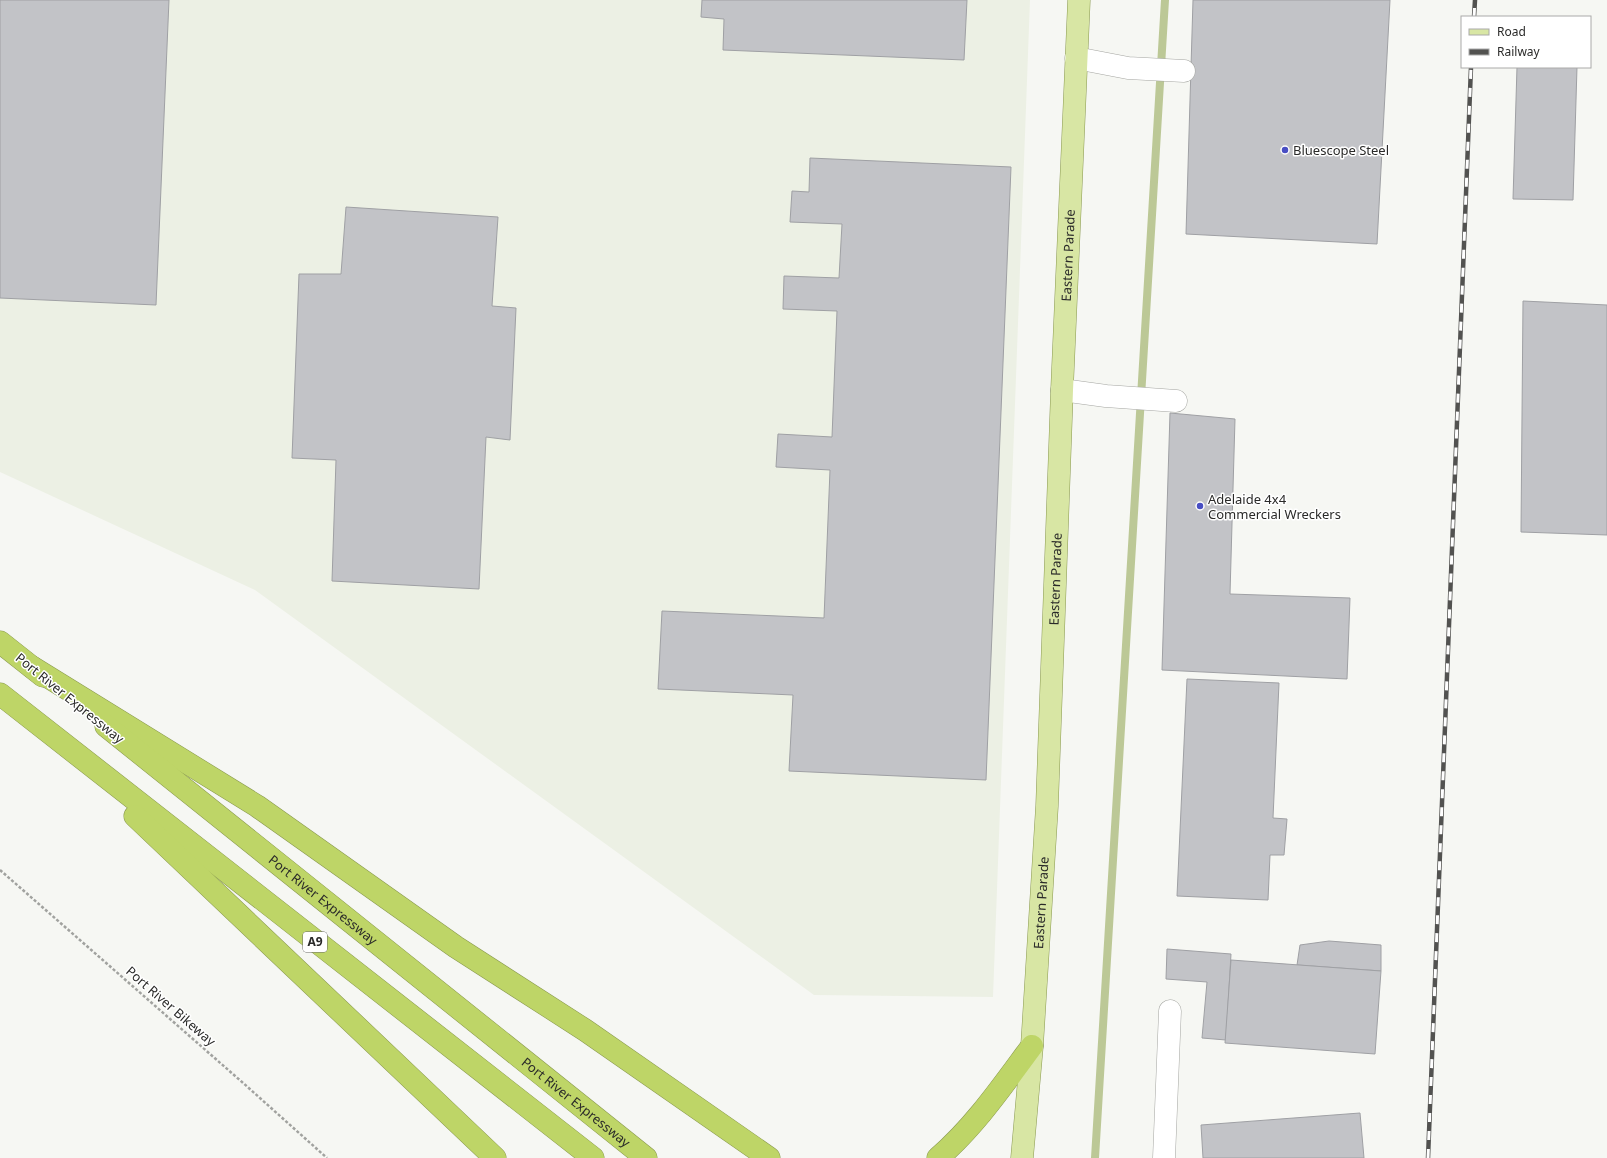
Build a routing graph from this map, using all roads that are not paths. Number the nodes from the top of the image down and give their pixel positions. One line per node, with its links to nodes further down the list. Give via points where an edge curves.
1 (1079, 0): 2 (main road, Eastern Parade)
2 (1076, 58): 3 (lane, via 1128,68); 4 (main road, Eastern Parade)
3 (1184, 71)
4 (1062, 390): 5 (lane); 11 (main road, Eastern Parade, via 1047,806)
5 (1176, 401)
6 (0, 642): 7 (highway, Port River Expressway)
7 (32, 667): 14 (highway, Port River Expressway); 15 (highway, via 257,806 456,947 585,1030)
8 (0, 694): 9 (highway, A9)
9 (39, 725): 12 (highway); 13 (highway, A9)
10 (1170, 1011): 18 (lane)
11 (1032, 1046): 16 (highway, via 958,1141); 17 (main road, Eastern Parade)
12 (495, 1158)
13 (593, 1158)
14 (646, 1158)
15 (770, 1158)
16 (938, 1158)
17 (1022, 1158)
18 (1164, 1158)

